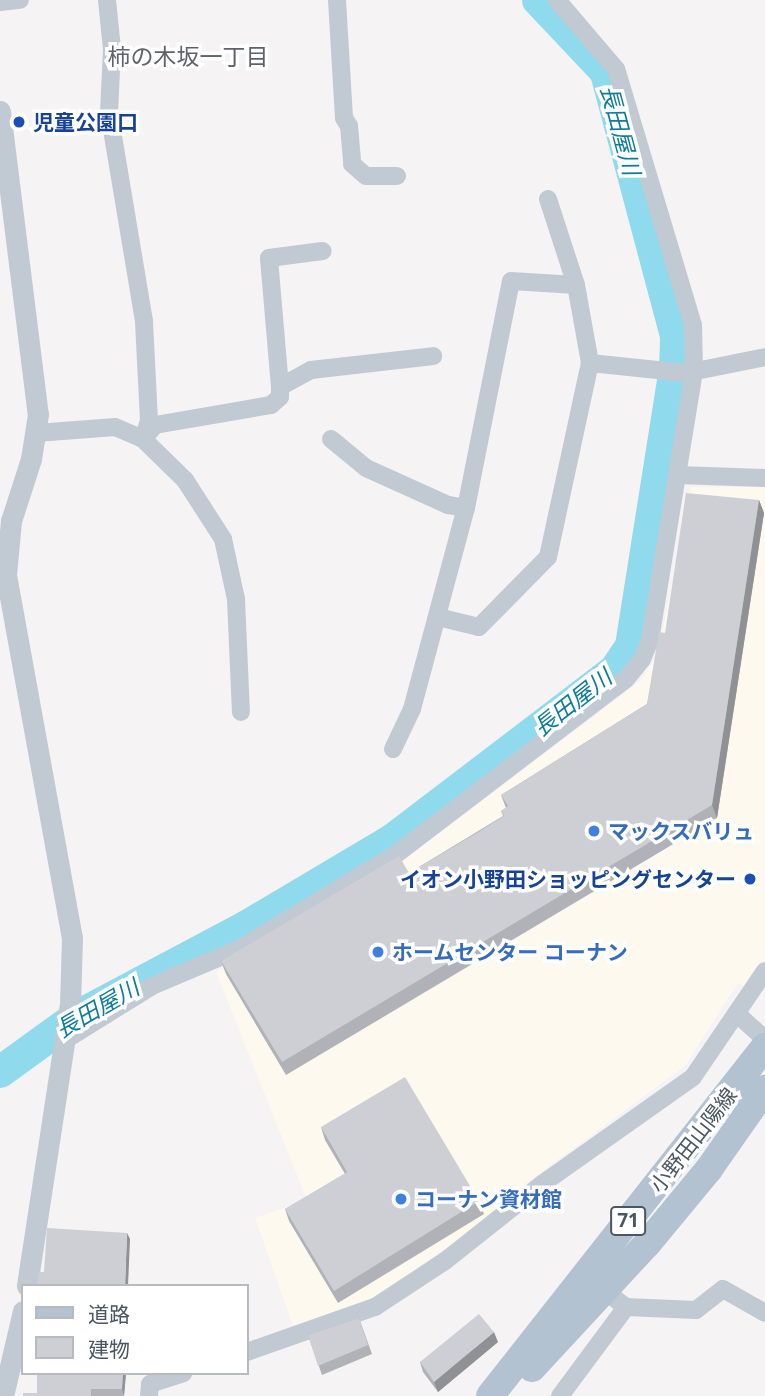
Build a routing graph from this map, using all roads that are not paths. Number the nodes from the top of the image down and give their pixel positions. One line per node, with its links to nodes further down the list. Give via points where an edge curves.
1 (20, 0): 5 (street)
2 (107, 0): 17 (street, via 112,49 109,112 144,322 149,421)
3 (337, 0): 7 (street, via 344,118 349,126 352,164 366,176)
4 (557, 0): 14 (street, via 616,69 693,325)
5 (0, 2)
6 (0, 111): 16 (street)
7 (397, 176)
8 (548, 199): 10 (street)
9 (323, 251): 15 (street, via 269,258)
10 (576, 285): 13 (street); 21 (street, via 511,281)
11 (433, 356): 15 (street, via 325,367)
12 (765, 358): 14 (street)
13 (590, 363): 14 (street); 23 (street, via 548,556 479,627)
14 (690, 373): 19 (street)
15 (280, 387): 17 (street, via 280,397 271,405 155,425)
16 (37, 433): 17 (street, via 116,427); 22 (street, via 11,521)
17 (143, 439): 24 (street, via 185,480 223,539 236,600)
18 (331, 439): 21 (street, via 366,468 448,505)
19 (678, 475): 20 (street); 29 (street, via 650,640 626,679 395,855 239,949 152,986)
20 (765, 478)
21 (466, 508): 23 (street)
22 (3, 575): 29 (street, via 72,938)
23 (438, 617): 25 (street, via 412,709)
24 (241, 712)
25 (393, 749)
26 (765, 971): 27 (street)
27 (737, 1014): 28 (street); 36 (street, via 692,1077 542,1184 445,1261 375,1307)
28 (765, 1039)
29 (65, 1040): 32 (street)
30 (765, 1046): 40 (main road, 小野田山陽線 / 71)
31 (765, 1089): 33 (main road, 小野田山陽線 / 71)
32 (27, 1284)
33 (615, 1299): 34 (street, via 696,1310 723,1289); 41 (main road, 小野田山陽線 / 71); 42 (street)
34 (765, 1313)
35 (21, 1320): 38 (street)
36 (248, 1352)
37 (177, 1375): 39 (street, via 150,1384)
38 (3, 1396)
39 (149, 1396)
40 (490, 1396)
41 (506, 1396)
42 (560, 1396)

